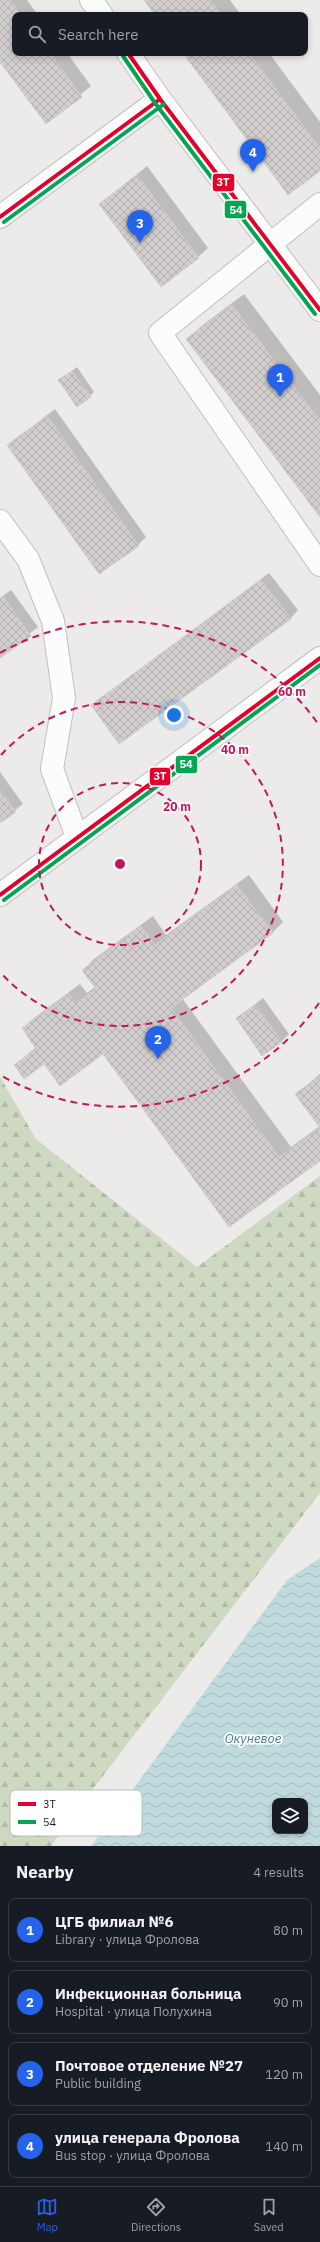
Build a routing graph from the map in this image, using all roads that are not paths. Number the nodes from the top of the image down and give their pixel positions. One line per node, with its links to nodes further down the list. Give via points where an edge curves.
1 (91, 0): 2 (street)
2 (100, 12)
3 (130, 56): 4 (street)
4 (160, 99): 6 (street); 7 (street)
5 (320, 204): 7 (street)
6 (0, 217)
7 (270, 244): 8 (street); 10 (street, via 160,333)
8 (320, 310)
9 (0, 521): 12 (street, via 28,559 53,621 64,698 52,770)
10 (320, 565)
11 (320, 658): 12 (street, via 227,729)
12 (77, 837): 13 (street)
13 (0, 895)

